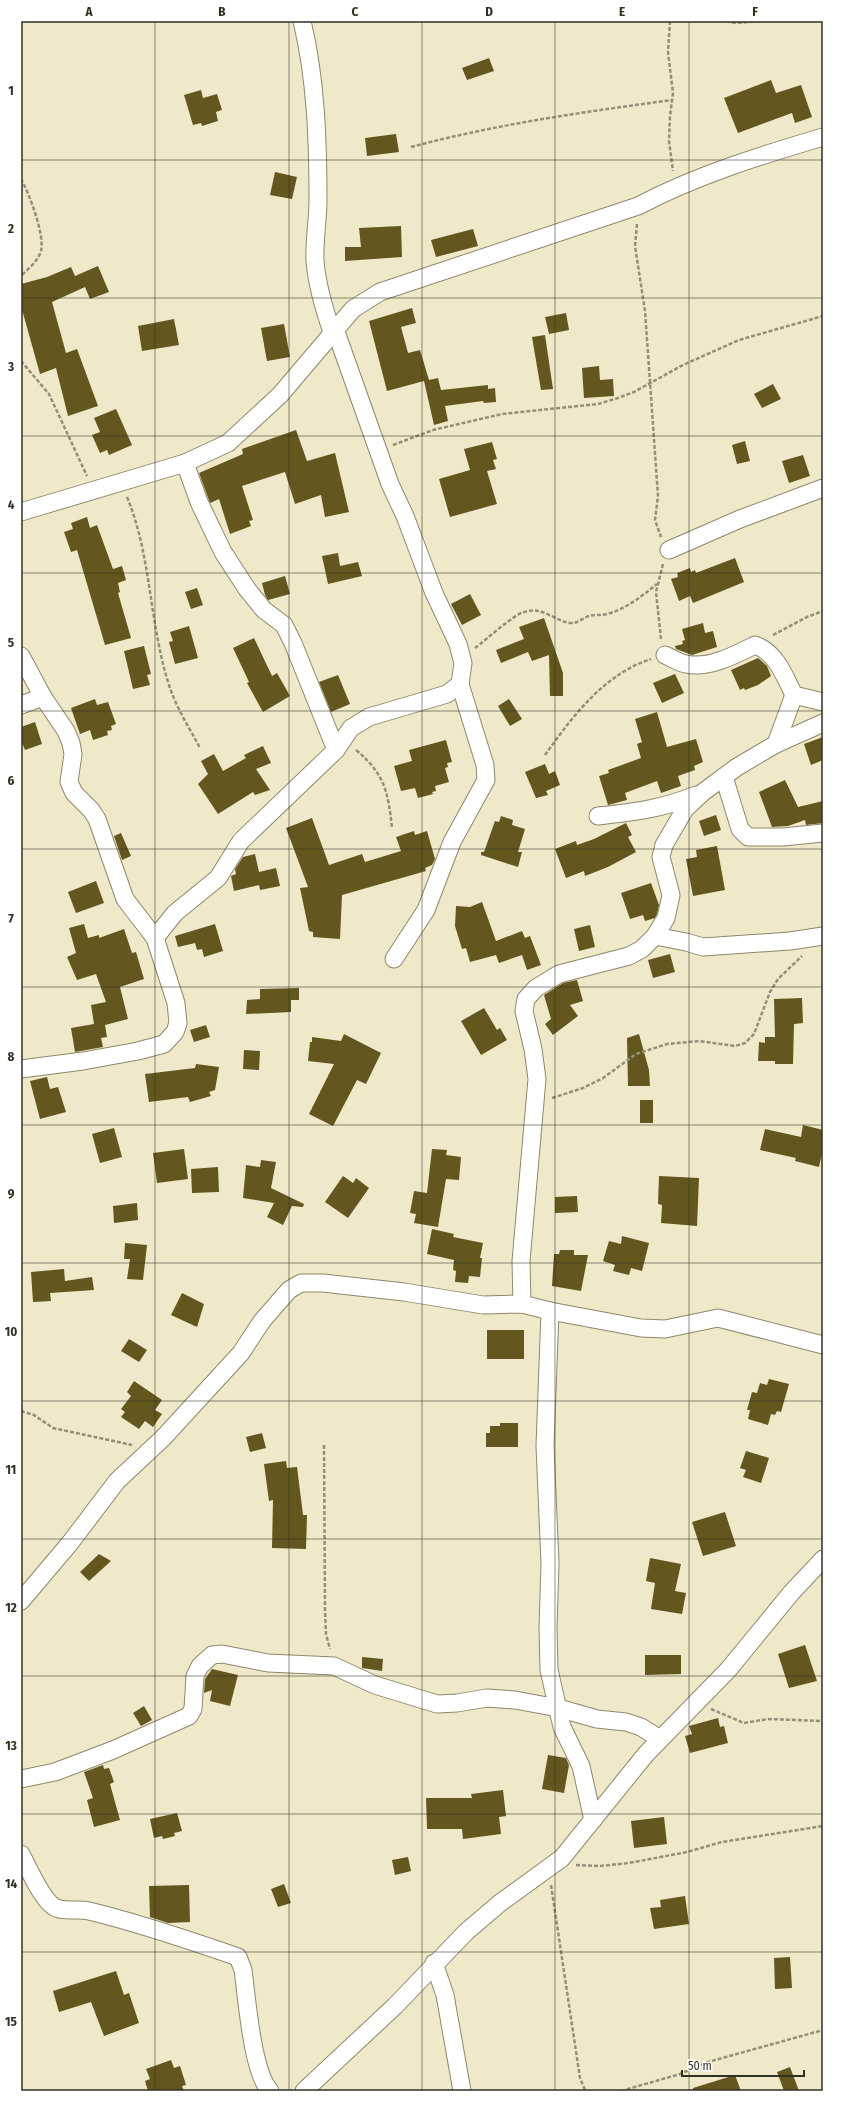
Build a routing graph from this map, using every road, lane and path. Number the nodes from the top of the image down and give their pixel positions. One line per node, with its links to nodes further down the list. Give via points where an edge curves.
1 (302, 21): 13 (street, via 314,103 318,200 315,260 321,301)
2 (670, 21): 5 (path, via 668,52)
3 (726, 21): 4 (path)
4 (762, 21)
5 (672, 100): 7 (path, via 533,120 457,134); 9 (path, via 669,141)
6 (823, 137): 9 (street, via 736,163)
7 (411, 147)
8 (21, 179): 11 (path, via 30,194 41,239 40,251)
9 (674, 187): 10 (street)
10 (638, 206): 13 (street, via 380,292 353,309); 17 (path, via 635,246 645,311)
11 (21, 276)
12 (823, 316): 17 (path, via 739,340 683,365)
13 (333, 330): 18 (street); 19 (street, via 280,395 228,442)
14 (21, 362): 15 (path)
15 (24, 365): 16 (path); 22 (path, via 49,394 83,469)
16 (21, 368)
17 (649, 384): 18 (path, via 598,404 502,414 433,430); 24 (path, via 658,496 655,520 660,536)
18 (377, 450): 30 (street, via 434,593 458,644)
19 (185, 463): 20 (street); 38 (street, via 199,502 223,552 264,610 284,625)
20 (121, 483): 22 (street); 39 (path, via 137,522 170,689)
21 (823, 488): 24 (street, via 740,519)
22 (96, 490): 23 (street)
23 (21, 512)
24 (669, 550): 25 (path)
25 (657, 584): 28 (path, via 659,631); 30 (path, via 621,608 600,616 592,615 577,623 570,623 547,612 535,610 518,613)
26 (823, 611): 27 (path)
27 (755, 645): 28 (street, via 729,658 698,666 684,664); 32 (street, via 767,651 778,664)
28 (665, 655): 40 (path, via 615,676 563,728)
29 (21, 656): 33 (street)
30 (461, 658): 31 (street, via 463,663)
31 (460, 684): 38 (street, via 447,694 369,717 351,728); 52 (street, via 485,765 486,780 452,842 426,910)
32 (794, 695): 34 (street); 37 (street)
33 (42, 697): 35 (street); 47 (street, via 66,731 71,743 73,754 68,782 74,793 97,819 125,899)
34 (823, 702)
35 (21, 705)
36 (823, 723): 37 (street)
37 (776, 744): 41 (street)
38 (339, 745): 44 (path, via 373,765 390,799); 46 (street, via 241,841 218,878)
39 (200, 748)
40 (545, 755)
41 (724, 777): 42 (street); 45 (street, via 740,829 748,837)
42 (702, 793): 43 (street, via 643,812); 48 (street, via 685,809 664,845 661,857 671,896 666,918)
43 (598, 816)
44 (392, 828)
45 (823, 833)
46 (175, 913): 47 (street); 50 (street)
47 (140, 921): 50 (street)
48 (655, 936): 49 (street, via 703,947); 54 (street, via 642,949 629,956 559,974 536,988 526,999 524,1010 536,1066)
49 (823, 936)
50 (155, 938): 53 (street, via 176,1003 178,1023 175,1032 164,1044 83,1061)
51 (804, 955): 54 (path, via 778,979 770,992 754,1034 745,1043 735,1046 699,1041 667,1044 636,1054 583,1088 552,1098)
52 (394, 959)
53 (21, 1069)
54 (536, 1100): 55 (street, via 521,1261)
55 (522, 1304): 56 (street); 60 (street, via 484,1305 404,1292 301,1283 289,1290 262,1321 241,1353)
56 (550, 1312): 57 (street, via 641,1328 665,1329 718,1318); 65 (street, via 545,1446 550,1563 548,1627 551,1685)
57 (822, 1341)
58 (21, 1411): 60 (path, via 34,1415 53,1428 69,1433 97,1436)
59 (324, 1445): 63 (path, via 326,1634)
60 (149, 1450): 62 (street, via 117,1481 70,1543)
61 (823, 1559): 64 (street, via 792,1592 728,1670)
62 (21, 1601)
63 (334, 1666): 65 (street, via 375,1685 437,1704 497,1698); 68 (street, via 268,1663 222,1654 212,1655 200,1666 195,1676 193,1709 188,1716 120,1747 55,1772)
64 (695, 1703): 66 (path, via 744,1723 768,1719); 67 (street)
65 (558, 1708): 67 (street, via 597,1719 633,1724); 69 (street, via 562,1727 581,1766)
66 (823, 1721)
67 (660, 1739): 69 (street)
68 (21, 1780)
69 (593, 1820): 72 (street)
70 (823, 1826): 72 (path, via 722,1842 687,1852 629,1863 575,1865)
71 (21, 1854): 76 (street, via 44,1898 52,1906 59,1909 81,1909 115,1918 238,1957 243,1970 259,2068)
72 (562, 1858): 73 (street)
73 (547, 1869): 74 (street, via 471,1927); 79 (path, via 561,1941 580,2078)
74 (434, 1963): 77 (street, via 395,2006); 78 (street, via 445,1996)
75 (823, 2030): 80 (path, via 708,2062 680,2074)
76 (270, 2091)
77 (304, 2091)
78 (462, 2091)
79 (587, 2091)
80 (621, 2091)

